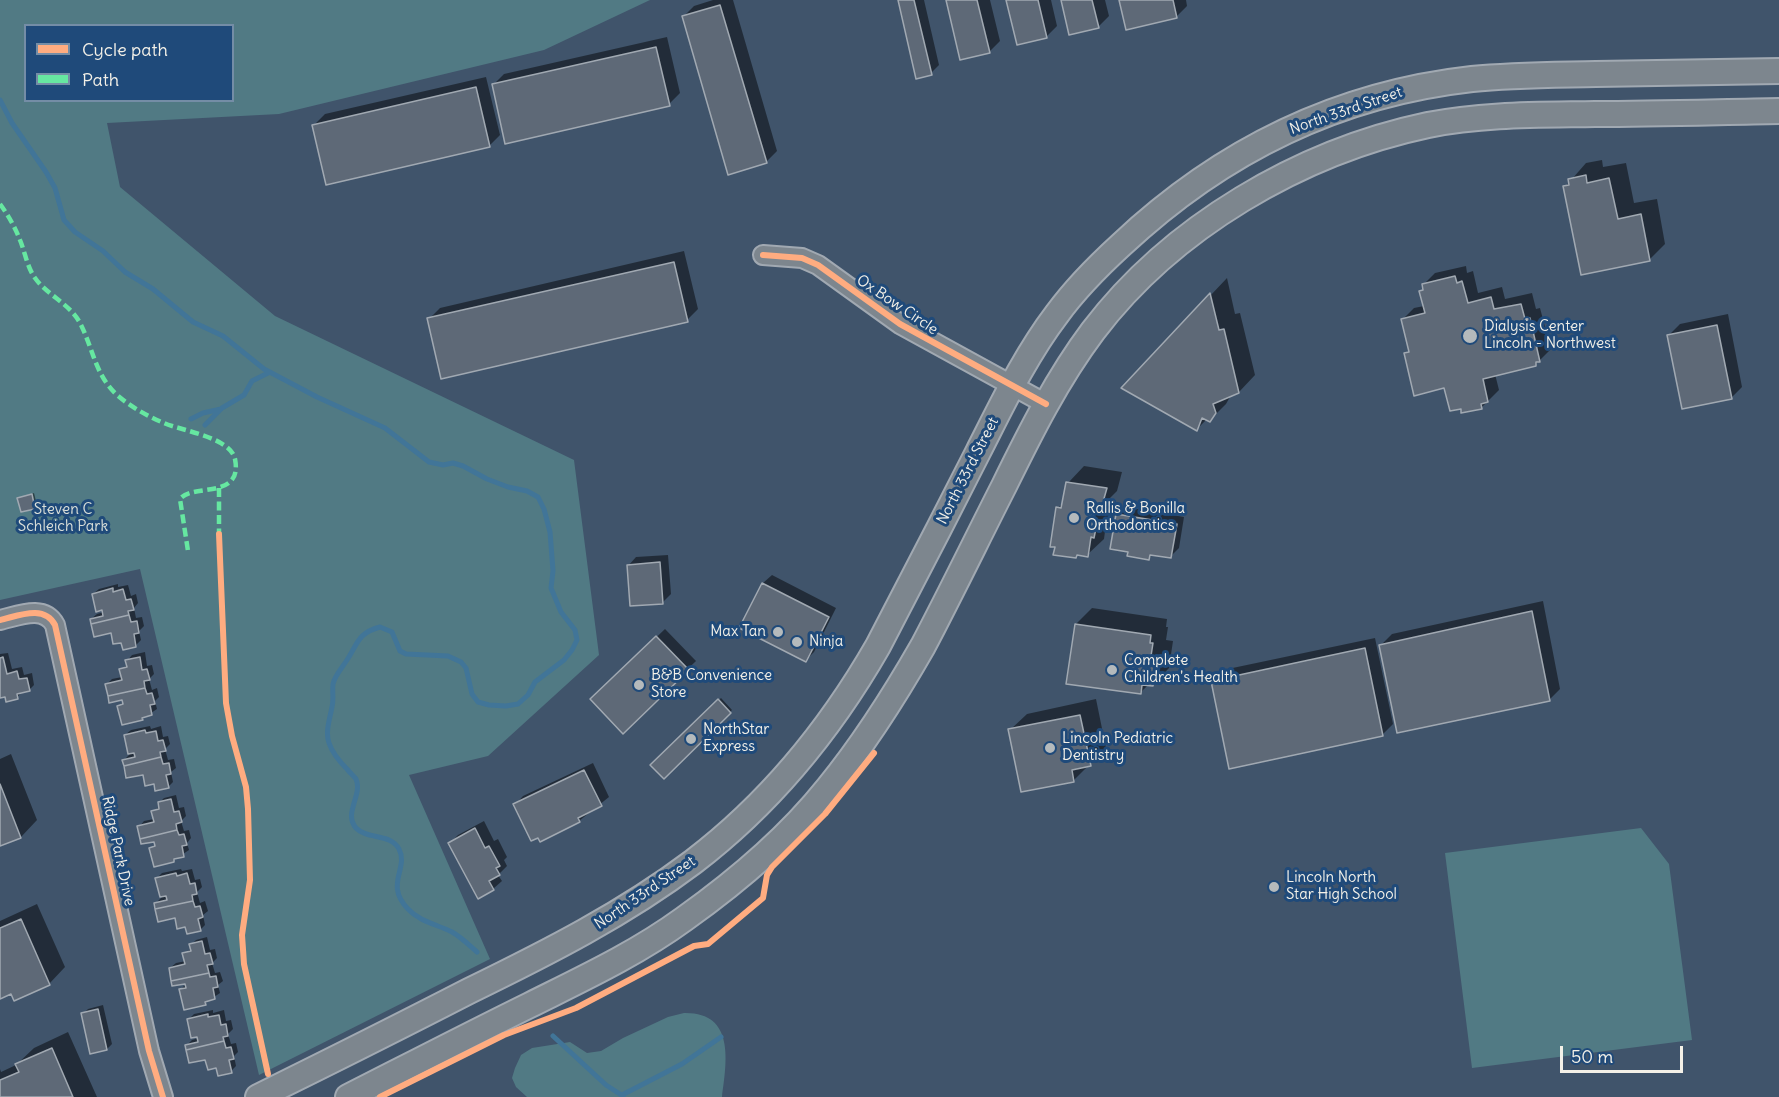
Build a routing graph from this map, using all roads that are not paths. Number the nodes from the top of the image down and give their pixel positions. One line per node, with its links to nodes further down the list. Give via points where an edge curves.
1 (1779, 71): 4 (main road, North 33rd Street, via 1527,75 1471,80 1420,87 1317,118 1210,172 1141,226 1062,307)
2 (1779, 111): 5 (main road, via 1473,119 1428,125 1321,158 1243,198 1173,250 1116,303)
3 (764, 255): 4 (street, Ox Bow Circle, via 802,258 818,264 900,324)
4 (1012, 386): 5 (street, Ox Bow Circle); 8 (main road, North 33rd Street, via 858,681 806,753 744,816 670,878 586,932)
5 (1046, 404): 9 (main road, via 924,646 890,702 826,790 770,849 704,904 644,945)
6 (0, 620): 7 (street, Ridge Park Drive, via 44,614 52,621 58,637 149,1051)
7 (163, 1097)
8 (258, 1097)
9 (348, 1097)

